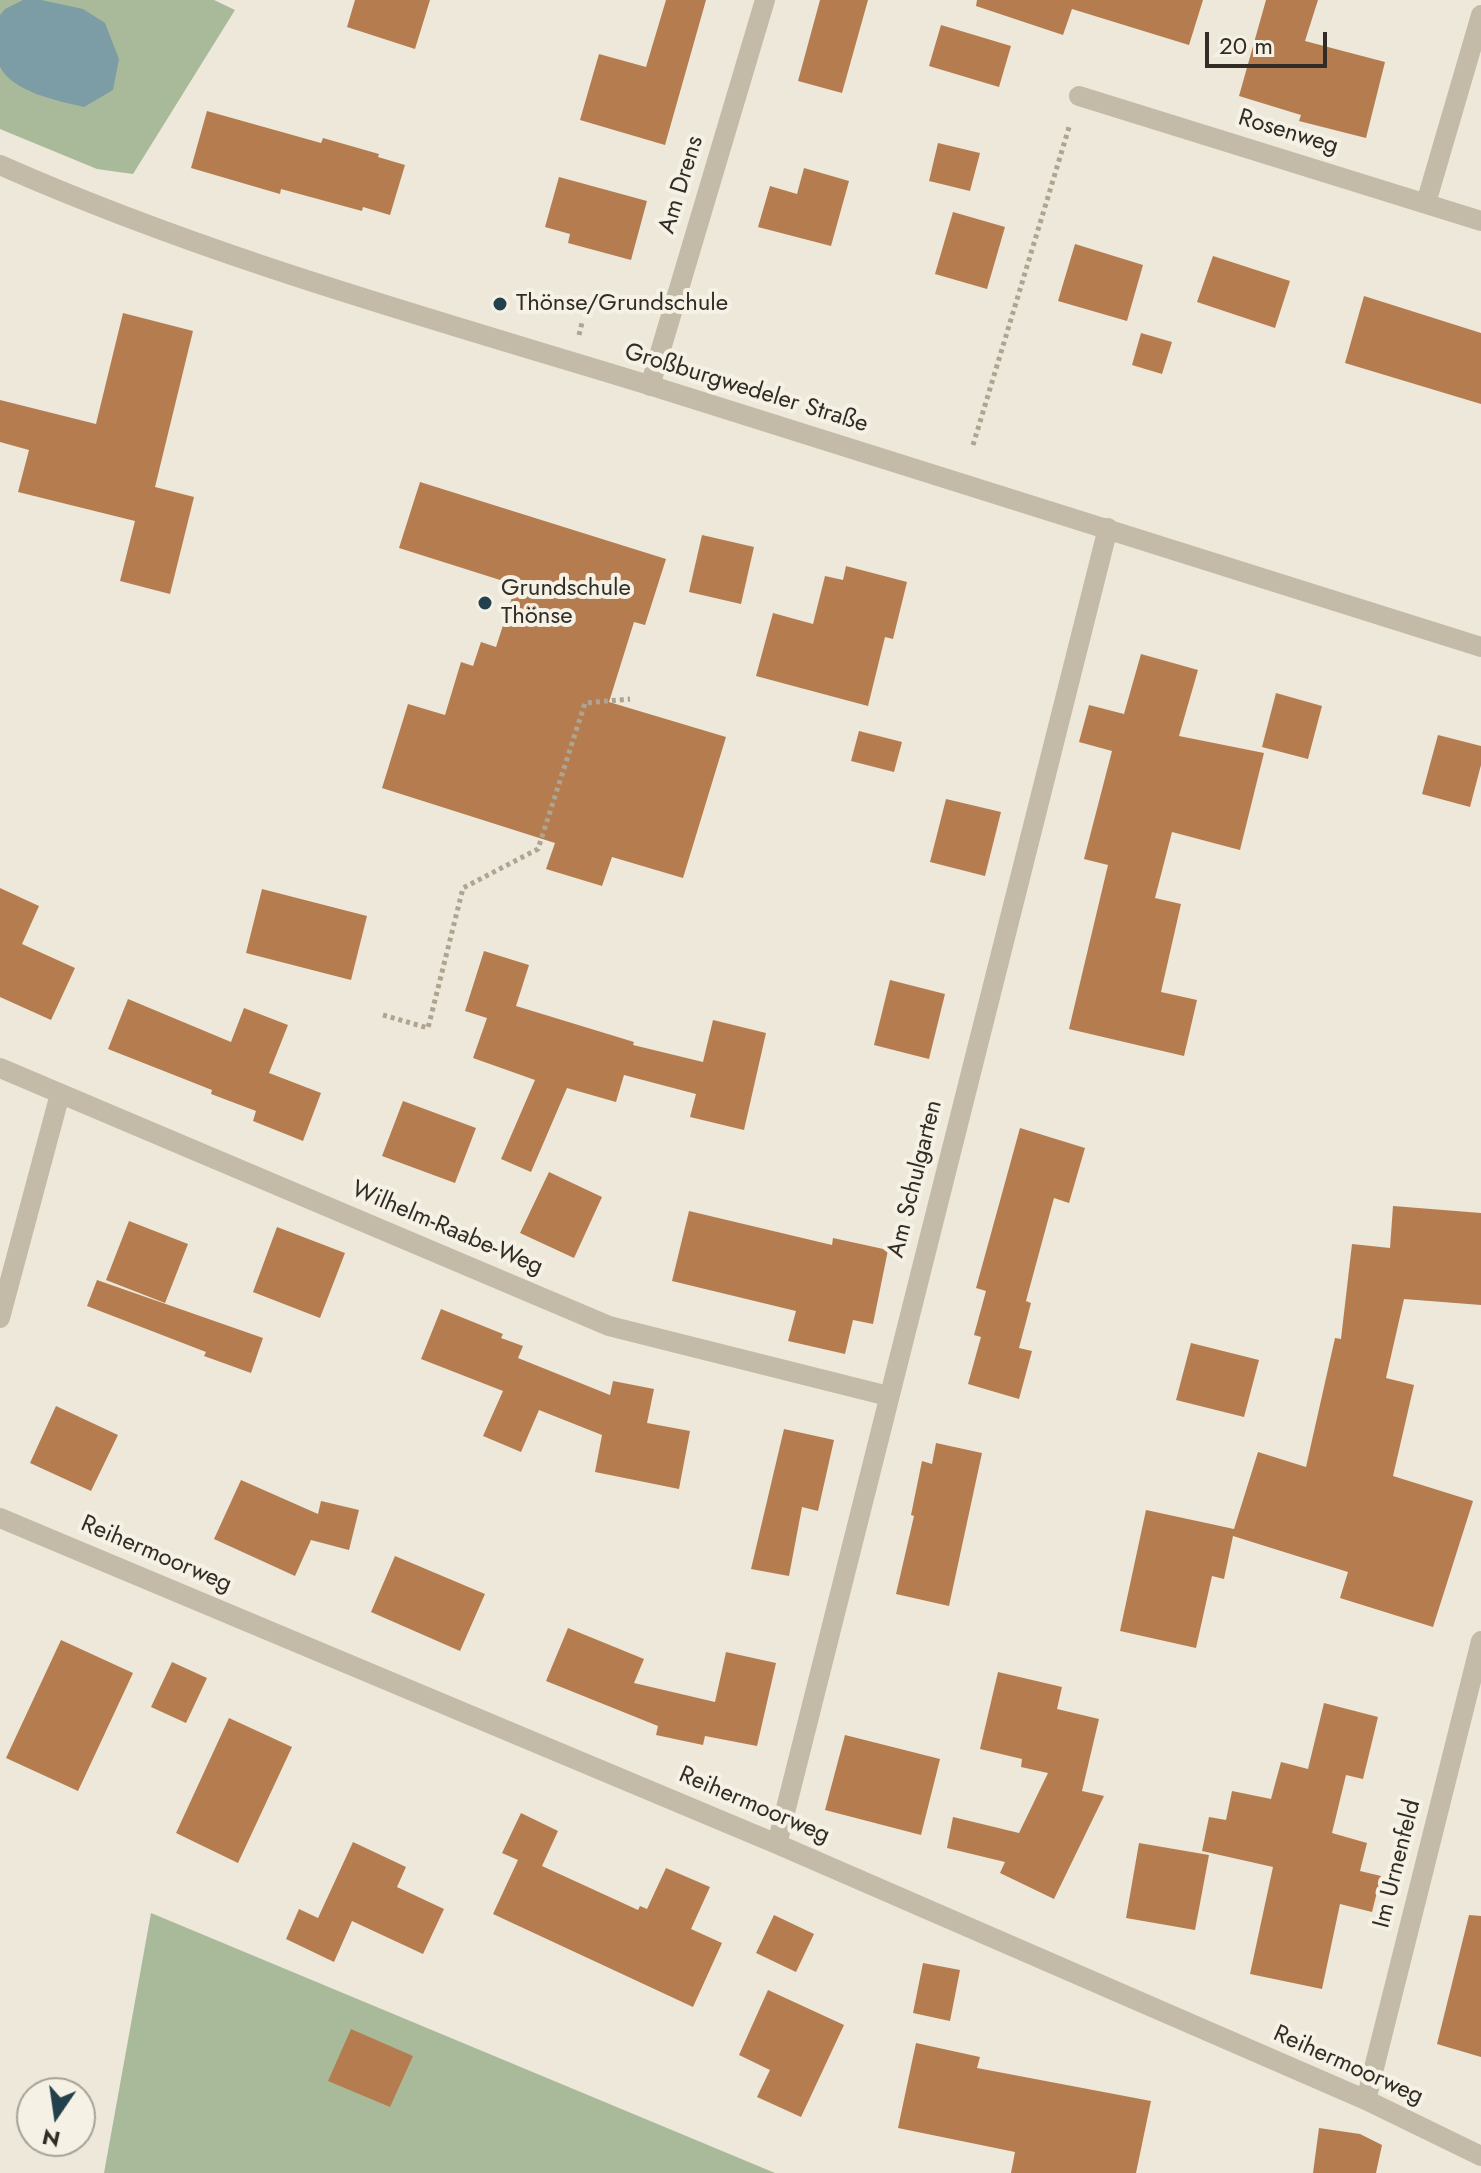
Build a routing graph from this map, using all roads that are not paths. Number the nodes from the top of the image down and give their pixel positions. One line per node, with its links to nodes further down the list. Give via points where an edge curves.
1 (765, 0): 7 (street, Am Drens)
2 (1481, 15): 5 (street)
3 (1079, 96): 5 (street, Rosenweg)
4 (0, 165): 7 (street, Großburgwedeler Straße, via 241,259)
5 (1426, 203): 6 (street, Rosenweg)
6 (1481, 221)
7 (650, 386): 8 (street, Großburgwedeler Straße)
8 (1108, 528): 9 (street, Großburgwedeler Straße); 13 (street, Am Schulgarten)
9 (1481, 647)
10 (0, 1068): 11 (street, Wilhelm-Raabe-Weg)
11 (60, 1094): 12 (street); 13 (street, Wilhelm-Raabe-Weg, via 609,1326)
12 (0, 1318)
13 (888, 1396): 16 (street, Am Schulgarten)
14 (0, 1518): 16 (street, Reihermoorweg)
15 (1481, 1641): 17 (street, Im Urnenfeld)
16 (777, 1844): 17 (street, Reihermoorweg)
17 (1366, 2100): 18 (street, Reihermoorweg)
18 (1481, 2156)

